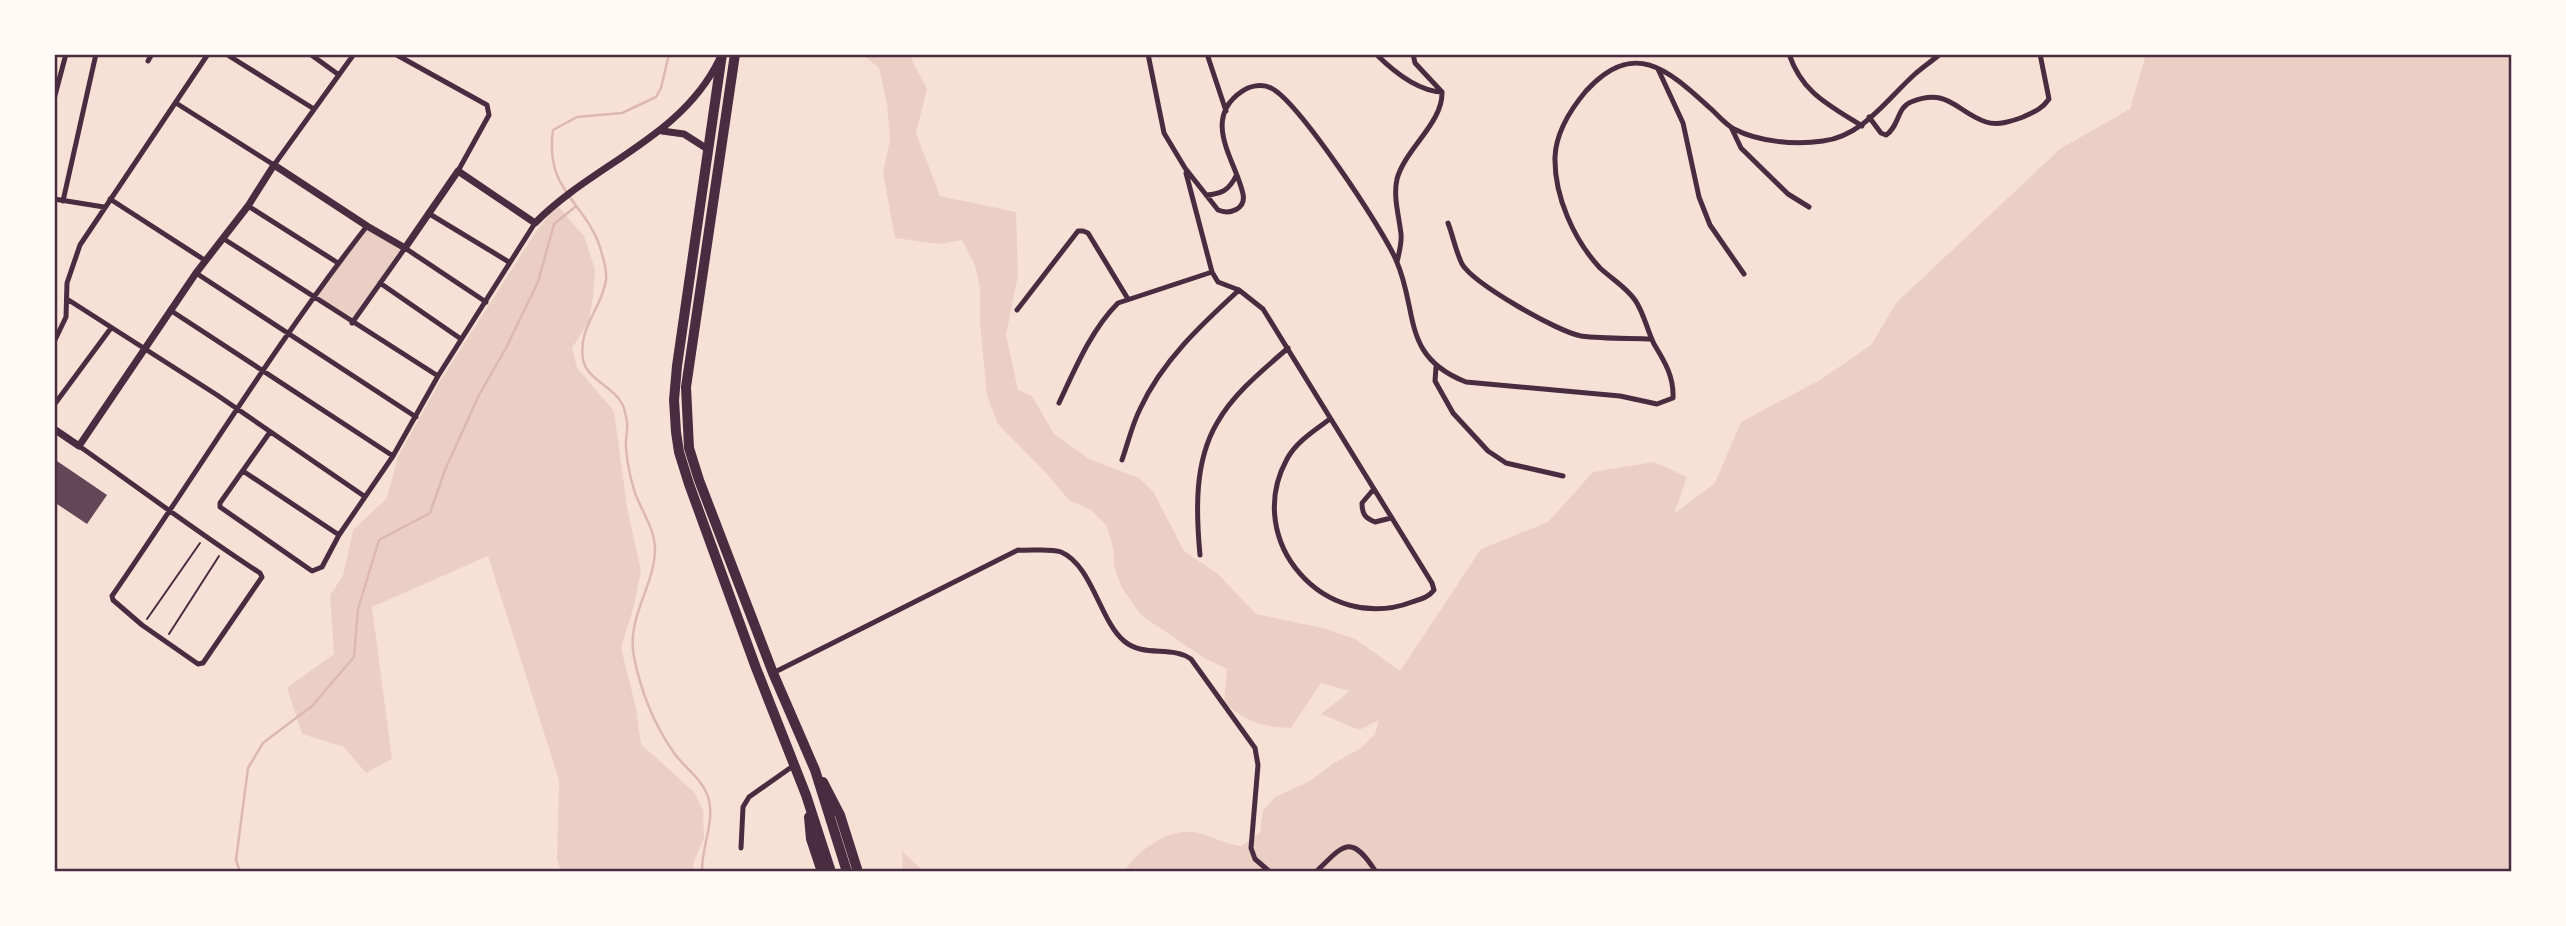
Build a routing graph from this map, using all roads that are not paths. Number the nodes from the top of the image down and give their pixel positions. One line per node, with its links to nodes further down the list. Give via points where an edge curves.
1 (66, 54): 24 (street)
2 (96, 54): 40 (street)
3 (152, 54): 19 (street)
4 (208, 54): 25 (street)
5 (226, 54): 26 (street)
6 (310, 54): 22 (street)
7 (354, 54): 22 (street)
8 (396, 54): 35 (street, via 489,109)
9 (722, 54): 31 (street, via 701,90); 32 (highway)
10 (735, 54): 94 (highway, via 686,387 686,424 699,480)
11 (1148, 54): 34 (street, via 1164,133)
12 (1208, 54): 27 (street)
13 (1376, 54): 23 (street, via 1426,91)
14 (1413, 54): 23 (street, via 1415,63)
15 (1643, 54): 20 (street)
16 (1789, 54): 29 (street, via 1804,84)
17 (1940, 54): 28 (street)
18 (2040, 54): 28 (street, via 2049,99 2043,108 2015,120 1986,122 1937,97 1909,102 1886,135)
19 (148, 61)
20 (1638, 61): 21 (street); 69 (street, via 1598,78 1576,103 1555,147 1555,168 1558,189 1576,233 1588,254 1637,302)
21 (1658, 69): 30 (street, via 1675,77); 56 (street, via 1683,122 1699,197 1710,225)
22 (339, 75): 26 (street)
23 (1442, 92): 52 (street, via 1439,110 1397,180 1402,238)
24 (54, 99)
25 (176, 103): 33 (street); 39 (street)
26 (314, 110): 33 (street)
27 (1226, 111): 36 (street, via 1224,146); 52 (street, via 1234,97 1255,85 1270,87 1283,97 1333,160)
28 (1869, 117): 29 (street)
29 (1861, 126): 30 (street, via 1843,137 1802,143 1748,135)
30 (1731, 127): 43 (street, via 1741,148 1788,194)
31 (662, 131): 32 (street, via 684,134); 45 (street, via 554,204)
32 (709, 150): 95 (highway, via 677,366 676,432 689,484)
33 (274, 165): 41 (street); 47 (street)
34 (1185, 168): 37 (street); 54 (street)
35 (458, 171): 44 (street); 45 (street)
36 (1236, 176): 37 (street, via 1230,188); 37 (street, via 1244,197 1241,206 1225,213)
37 (1206, 195)
38 (54, 199): 40 (street)
39 (110, 199): 42 (street); 50 (street)
40 (63, 201): 42 (street)
41 (248, 206): 48 (street); 53 (street)
42 (104, 207): 60 (street, via 72,264)
43 (1809, 207)
44 (428, 213): 49 (street); 51 (street)
45 (535, 223): 51 (street)
46 (1448, 223): 69 (street, via 1462,264 1489,289 1580,335)
47 (367, 226): 49 (street); 53 (street)
48 (224, 239): 50 (street); 59 (street)
49 (405, 248): 57 (street); 62 (street)
50 (206, 261): 55 (street)
51 (509, 262): 62 (street)
52 (1397, 262): 73 (street, via 1413,326)
53 (338, 263): 59 (street)
54 (1212, 272): 58 (street, via 1218,282); 61 (street)
55 (196, 274): 63 (street); 67 (street)
56 (1744, 274)
57 (380, 283): 65 (street); 68 (street)
58 (1240, 289): 72 (street, via 1263,309); 85 (street, via 1193,332 1165,366 1139,409)
59 (315, 298): 65 (street); 67 (street)
60 (67, 299): 66 (street); 70 (street, via 66,317)
61 (1128, 299): 64 (street, via 1083,231); 76 (street, via 1110,311)
62 (486, 302): 68 (street)
63 (170, 310): 71 (street); 74 (street)
64 (1017, 310)
65 (352, 323): 75 (street)
66 (111, 328): 71 (street); 77 (street)
67 (288, 336): 74 (street); 79 (street)
68 (461, 339): 75 (street)
69 (1652, 339): 73 (street, via 1674,384 1673,398 1657,404 1620,396 1466,383)
70 (54, 342)
71 (144, 348): 78 (street); 83 (street)
72 (1288, 348): 80 (street); 93 (street, via 1249,382 1216,423 1201,466 1196,514)
73 (1436, 367): 87 (street, via 1435,381 1452,413 1488,451 1506,463)
74 (264, 372): 78 (street); 84 (street)
75 (438, 376): 79 (street)
76 (1059, 403)
77 (54, 405)
78 (238, 410): 82 (street); 90 (street)
79 (416, 417): 84 (street)
80 (1330, 419): 88 (street); 91 (street, via 1288,457 1277,484 1274,515 1280,544 1295,569 1317,592 1373,609 1401,606 1431,595 1432,583)
81 (54, 429): 83 (street)
82 (270, 432): 86 (street); 89 (street)
83 (79, 446): 90 (street)
84 (393, 456): 89 (street)
85 (1122, 460)
86 (243, 471): 92 (street); 92 (street, via 220,507 312,571 322,567)
87 (1563, 476)
88 (1373, 490): 91 (street); 91 (street, via 1362,503 1362,512 1375,522)
89 (364, 496): 92 (street)
90 (171, 511): 90 (street, via 112,597 142,625 198,664 262,577)
91 (1391, 518)
92 (339, 535)
93 (1200, 555)
94 (773, 673): 96 (highway); 103 (street, via 1018,550 1062,552 1078,567 1123,641 1137,650 1183,654 1191,659 1255,748 1258,765 1251,848 1255,859)
95 (793, 766): 97 (highway); 98 (street, via 749,797 743,807)
96 (815, 770): 101 (highway); 102 (highway, via 840,815)
97 (806, 795): 99 (highway, via 811,839); 100 (highway)
98 (741, 848)
99 (822, 872)
100 (831, 872)
101 (847, 872)
102 (858, 872)
103 (1270, 872)
104 (1316, 872): 105 (street, via 1339,849 1354,847)
105 (1376, 872)

